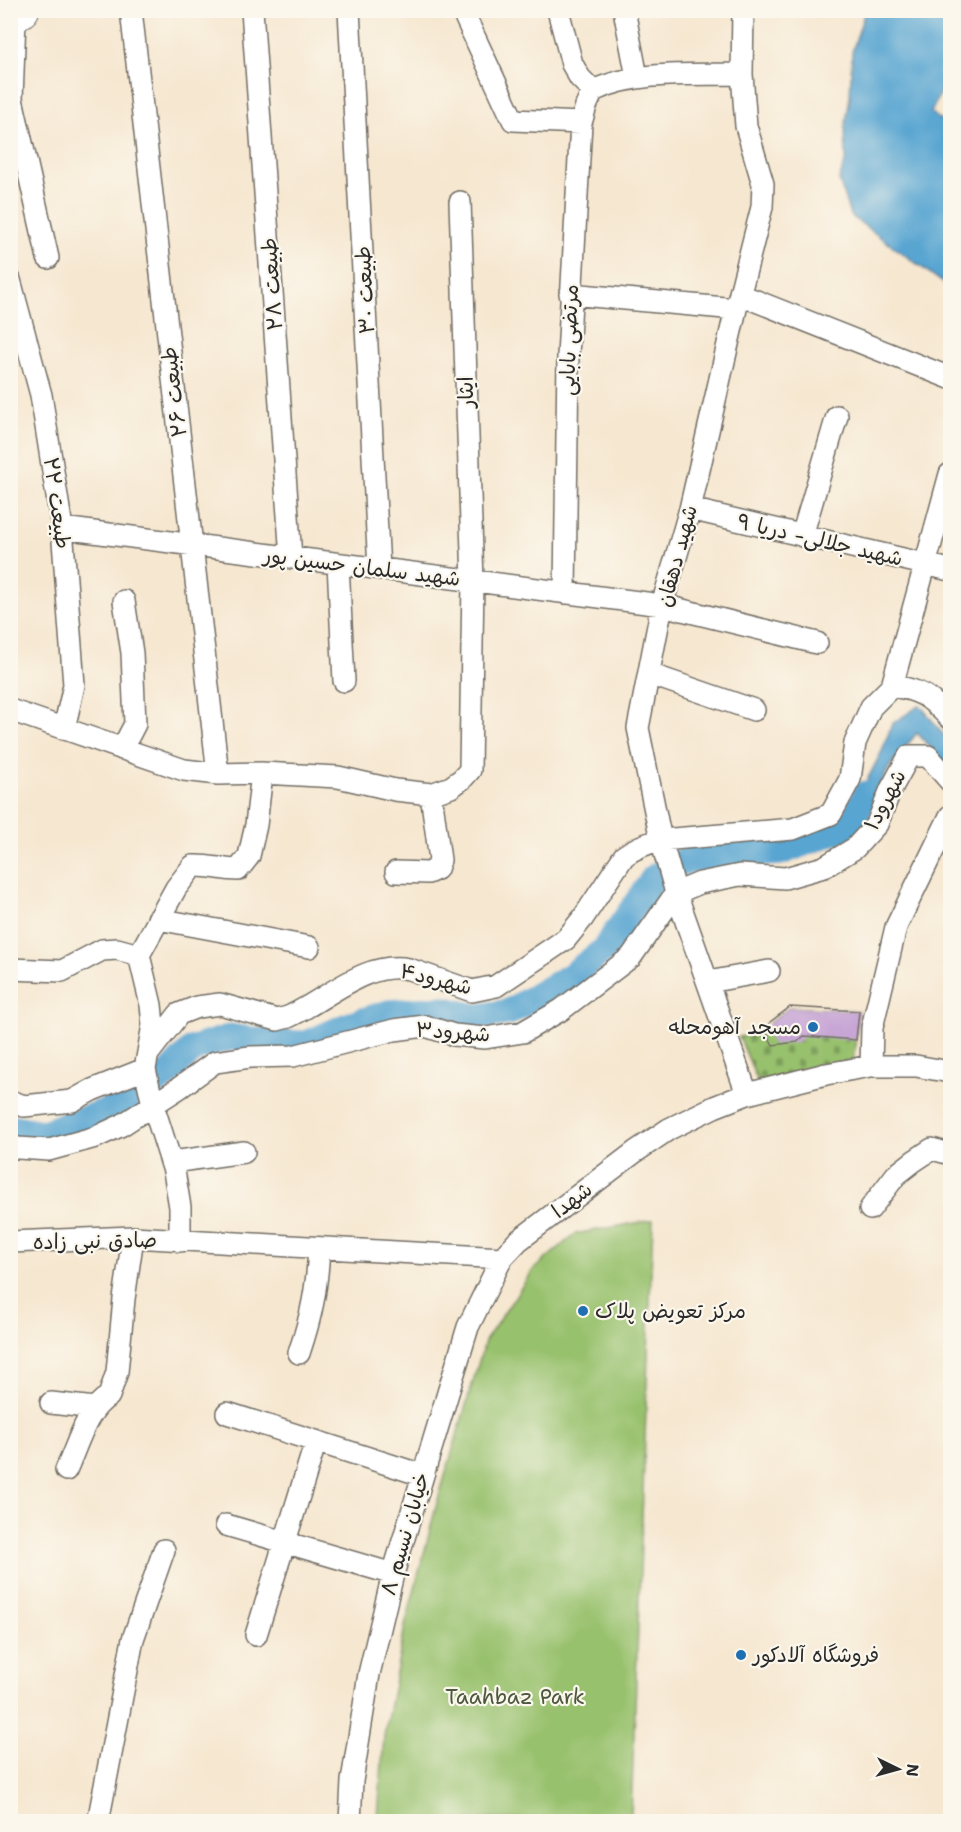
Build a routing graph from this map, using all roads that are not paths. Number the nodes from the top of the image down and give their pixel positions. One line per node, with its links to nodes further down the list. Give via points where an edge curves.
1 (130, 10): 24 (street, طبیعت ۲۶)
2 (252, 10): 25 (street, طبیعت ۲۸)
3 (349, 10): 28 (street, طبیعت ۳۰)
4 (462, 10): 12 (street, via 513,120)
5 (558, 10): 11 (street, via 572,64 579,78)
6 (624, 10): 10 (street)
7 (743, 10): 9 (street, شهید دهقان)
8 (16, 16): 14 (street, via 12,99)
9 (742, 74): 10 (street); 17 (street, شهید دهقان, via 746,126 763,196)
10 (637, 77): 11 (street)
11 (593, 91): 12 (street, مرتضی بابایی)
12 (581, 123): 16 (street, مرتضی بابایی)
13 (460, 202): 30 (street, ایثار)
14 (48, 258)
15 (10, 280): 22 (street, طبیعت ۲۲, via 41,395)
16 (570, 294): 17 (street); 31 (street, مرتضی بابایی)
17 (739, 302): 18 (street); 21 (street, شهید دهقان)
18 (951, 378)
19 (837, 416): 23 (street)
20 (951, 474): 27 (street)
21 (690, 509): 23 (street, شهید جلالی- دریا ۹); 33 (street, شهید دهقان)
22 (62, 528): 24 (street, شهید سلمان حسین پور); 41 (street, طبیعت ۲۲, via 74,685)
23 (802, 536): 27 (street, شهید جلالی- دریا ۹)
24 (192, 545): 25 (street, شهید سلمان حسین پور); 44 (street, طبیعت ۲۶)
25 (291, 558): 26 (street, شهید سلمان حسین پور)
26 (338, 564): 28 (street, شهید سلمان حسین پور); 36 (street)
27 (927, 565): 29 (street, شهید جلالی- دریا ۹); 37 (street)
28 (379, 569): 30 (street, شهید سلمان حسین پور)
29 (951, 570)
30 (473, 581): 31 (street, شهید سلمان حسین پور); 46 (street, ایثار, via 470,770 451,787)
31 (565, 593): 33 (street, شهید سلمان حسین پور)
32 (124, 601): 42 (street, via 132,653 135,724)
33 (662, 605): 34 (street, شهید سلمان حسین پور); 35 (street, شهید دهقان)
34 (817, 643)
35 (649, 674): 39 (street); 48 (street, شهید دهقان, via 638,728)
36 (344, 681)
37 (892, 686): 40 (street, via 913,689); 48 (street, شهرود۴, via 871,706 855,743 850,779 831,814 793,829)
38 (10, 710): 41 (street)
39 (754, 710)
40 (951, 718)
41 (64, 729): 42 (street)
42 (122, 749): 44 (street, via 184,770)
43 (262, 773): 44 (street); 46 (street, via 338,777); 51 (street, via 249,856 238,870 193,866)
44 (218, 774)
45 (951, 781): 50 (street, شهرود۱, via 928,756 909,756 877,824 855,848 824,867 786,878 740,875)
46 (430, 794): 49 (street, via 440,860 437,869 429,873)
47 (951, 816): 58 (street, via 896,927 872,1028)
48 (661, 840): 50 (street, شهید دهقان); 57 (street, شهرود۴, via 645,843 624,856 566,939 496,986 472,991 398,967 360,978 277,1020 220,1004 206,1005 178,1014)
49 (396, 872)
50 (675, 893): 56 (street, شهید دهقان); 62 (street, شهرود۳, via 631,957 561,1010 523,1032 485,1038 454,1035 425,1026 292,1056 214,1062)
51 (158, 919): 52 (street); 53 (street)
52 (309, 947)
53 (139, 955): 54 (street, via 102,950 62,971); 57 (street, via 153,1025)
54 (10, 969)
55 (769, 971): 56 (street)
56 (708, 982): 60 (street, شهید دهقان)
57 (147, 1062): 61 (street, via 72,1101 24,1106); 62 (street)
58 (871, 1066): 59 (street, شهدا, via 916,1066); 60 (street, شهدا)
59 (951, 1072)
60 (747, 1094): 72 (street, شهدا, via 669,1129 562,1207)
61 (10, 1101)
62 (153, 1105): 63 (street, شهرود۳, via 122,1125 72,1145 49,1150); 66 (street)
63 (10, 1146)
64 (244, 1152): 66 (street)
65 (951, 1154): 67 (street, via 932,1149 914,1161 896,1174)
66 (172, 1162): 69 (street, via 180,1207)
67 (870, 1209)
68 (133, 1237): 69 (street, صادق نبی زاده); 70 (street, صادق نبی زاده); 75 (street, via 117,1372 109,1396)
69 (180, 1241): 71 (street)
70 (10, 1242)
71 (319, 1248): 72 (street); 73 (street, via 310,1319)
72 (502, 1258): 79 (street, خیابان نسیم ۸, via 468,1328)
73 (298, 1353)
74 (51, 1403): 75 (street)
75 (95, 1408): 78 (street)
76 (227, 1413): 77 (street)
77 (316, 1441): 79 (street); 81 (street)
78 (66, 1470)
79 (422, 1475): 83 (street, خیابان نسیم ۸)
80 (226, 1525): 81 (street)
81 (285, 1542): 83 (street); 84 (street)
82 (164, 1550): 85 (street, via 133,1639)
83 (393, 1574): 86 (street, خیابان نسیم ۸, via 369,1674 352,1781)
84 (256, 1635)
85 (98, 1821)
86 (350, 1821)

